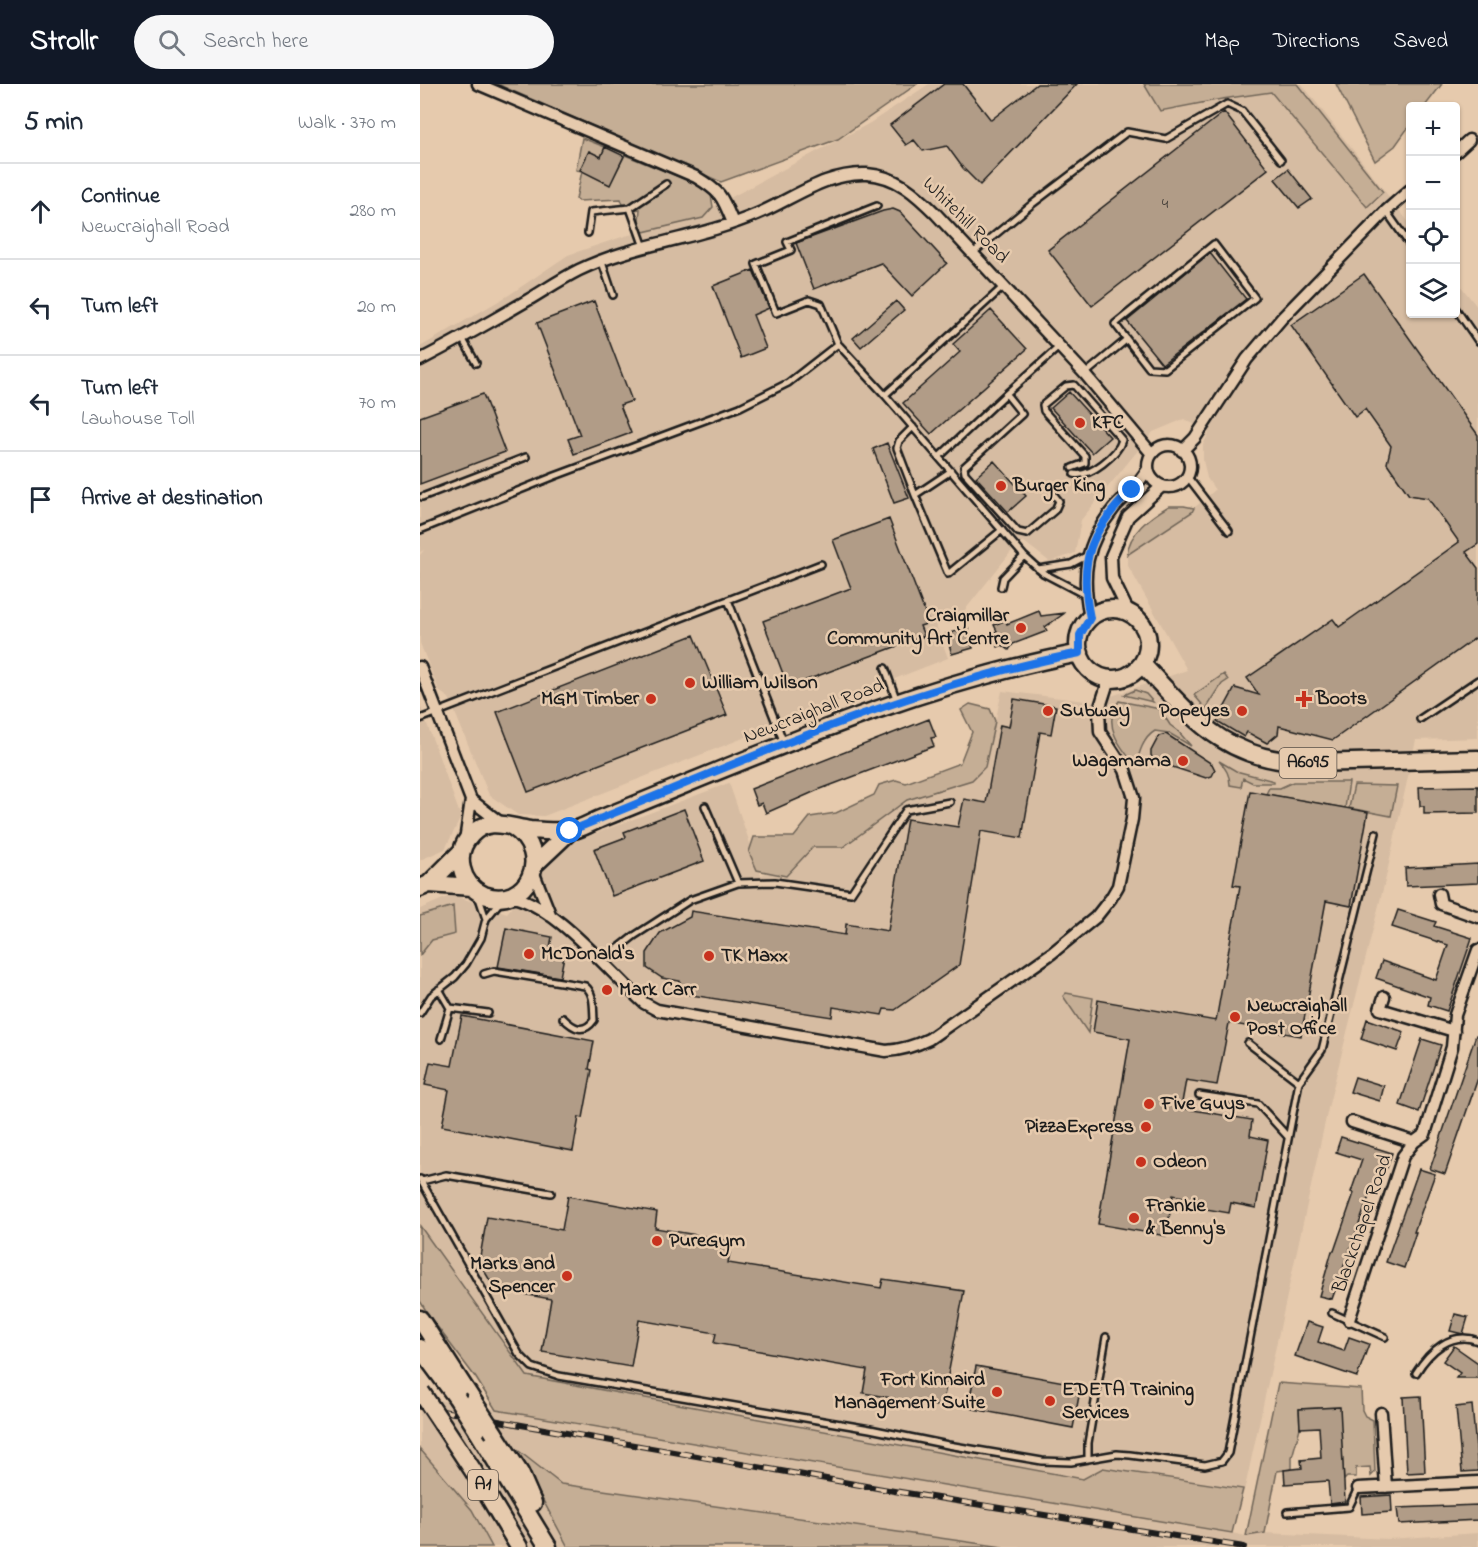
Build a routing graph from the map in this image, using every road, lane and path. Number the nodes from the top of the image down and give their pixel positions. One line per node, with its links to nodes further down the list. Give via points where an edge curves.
1 (478, 84): 10 (street, via 696,177 723,198)
2 (1469, 140): 3 (street)
3 (1460, 148)
4 (1281, 160): 14 (lane, via 1242,111 1227,104 1166,139 1127,132)
5 (666, 184): 8 (lane)
6 (1406, 194): 9 (street)
7 (877, 206): 22 (lane, via 787,242 790,250 756,264 776,313 810,300 821,304)
8 (630, 208): 11 (lane, via 591,212); 13 (lane)
9 (1386, 211): 12 (lane); 30 (street, via 1247,359 1195,438)
10 (733, 223): 13 (street, Whitehill Road); 14 (street, Whitehill Road, via 823,181 867,174 891,179 912,191)
11 (588, 233)
12 (1406, 239)
13 (644, 247): 15 (street, Whitehill Road)
14 (973, 253): 16 (street, Whitehill Road)
15 (602, 262): 17 (lane); 19 (street, Whitehill Road, via 579,270)
16 (1004, 286): 23 (street, Whitehill Road); 28 (lane)
17 (614, 295)
18 (1460, 316): 21 (lane)
19 (462, 338): 24 (street, Whitehill Road); 25 (lane)
20 (1126, 340): 20 (lane, via 1115,324 1214,244 1255,298 1165,369 1149,368); 26 (lane)
21 (1478, 340)
22 (838, 344): 28 (lane); 42 (lane, via 788,383 740,407)
23 (1060, 346): 26 (street, Whitehill Road); 27 (lane)
24 (420, 360)
25 (476, 363)
26 (1085, 374): 31 (street, Whitehill Road)
27 (1006, 394): 32 (lane); 40 (lane, via 1022,414 964,467 965,473 1018,532 1027,534 1055,510 1059,501)
28 (885, 395): 29 (lane)
29 (913, 427): 32 (lane); 39 (lane, via 897,448)
30 (1182, 451): 31 (street, via 1163,446); 37 (street, via 1188,460)
31 (1152, 454): 34 (street)
32 (939, 457): 35 (lane)
33 (526, 458): 41 (lane)
34 (1148, 469): 38 (street); 45 (street, via 1114,507 1093,539)
35 (951, 471): 39 (lane); 43 (lane)
36 (1073, 471): 36 (lane, via 1085,462 1085,456 1044,411 1043,405 1066,386 1074,385 1122,440 1120,448 1093,471 1080,475)
37 (1187, 476): 38 (street, via 1179,484); 44 (lane)
38 (1162, 486): 52 (street, via 1128,517 1112,556 1112,578)
39 (915, 495): 43 (lane, via 948,574)
40 (1056, 496)
41 (422, 497)
42 (420, 530)
43 (1002, 530): 46 (lane)
44 (1229, 531)
45 (1089, 555): 48 (lane, via 1071,564); 50 (street)
46 (1024, 556): 48 (lane); 49 (lane, via 1003,578)
47 (821, 564): 51 (lane)
48 (1038, 569): 50 (lane)
49 (1001, 588)
50 (1085, 595): 53 (street)
51 (728, 600): 61 (lane); 64 (lane)
52 (1129, 613): 53 (main road, via 1110,609); 55 (main road, via 1146,632 1148,644)
53 (1090, 618): 54 (main road, via 1080,635)
54 (1080, 653): 58 (main road, via 1093,673); 60 (main road, Newcraighall Road, via 964,680)
55 (1142, 664): 58 (main road, via 1123,678); 65 (main road, A6095, via 1207,730 1260,757 1309,763)
56 (420, 667): 61 (street)
57 (885, 668): 60 (lane)
58 (1109, 679): 83 (street, via 1099,710 1100,732 1125,770 1134,798 1118,886 1105,907 1078,932 929,1039 914,1047 886,1051 657,1010 644,1003)
59 (1478, 680): 63 (lane)
60 (897, 703): 64 (main road, Newcraighall Road)
61 (436, 712): 62 (lane); 66 (street)
62 (420, 719)
63 (1420, 719)
64 (785, 744): 70 (main road, Newcraighall Road)
65 (1478, 759)
66 (471, 800): 69 (street); 72 (street)
67 (950, 802): 74 (lane, via 906,810 851,893 775,882)
68 (705, 806): 74 (lane)
69 (508, 825): 70 (main road, Newcraighall Road); 72 (main road, Newcraighall Road, via 480,827); 73 (main road, via 523,833 530,843)
70 (570, 831): 73 (main road, Newcraighall Road)
71 (1376, 833): 94 (lane, via 1322,1050)
72 (463, 847): 75 (main road, Newcraighall Road); 76 (main road, via 462,871)
73 (534, 868): 78 (main road, Newcraighall Road, via 528,882); 79 (street)
74 (738, 884): 83 (lane, via 690,900)
75 (425, 886): 76 (main road, Newcraighall Road)
76 (474, 889): 78 (main road, Newcraighall Road, via 485,895); 81 (lane)
77 (1439, 894): 80 (street, via 1442,904)
78 (506, 896): 79 (street); 81 (lane)
79 (550, 914): 83 (street)
80 (1478, 917)
81 (486, 919): 85 (lane, via 481,938 466,964)
82 (1478, 950): 91 (street, Blackchapel Road, via 1455,1015)
83 (601, 962)
84 (484, 974): 90 (lane, via 494,971 590,989 594,1020 590,1026 582,1030 573,1028)
85 (439, 989): 87 (lane); 88 (lane)
86 (1384, 997): 91 (street, via 1380,1009)
87 (450, 1008): 89 (lane); 92 (lane)
88 (420, 1013)
89 (488, 1013)
90 (563, 1018)
91 (1454, 1031): 98 (street, Blackchapel Road, via 1425,1134)
92 (441, 1039)
93 (1248, 1043): 94 (lane)
94 (1299, 1082): 97 (lane)
95 (1199, 1095): 97 (lane, via 1258,1104)
96 (1352, 1122): 98 (street, Blackchapel Road)
97 (1288, 1137): 112 (lane, via 1228,1453 1222,1461 1205,1465 1117,1454)
98 (1414, 1142): 103 (street, Blackchapel Road, via 1403,1156)
99 (421, 1180): 100 (lane, via 446,1175); 112 (lane, via 519,1354 540,1371 1042,1461)
100 (551, 1193)
101 (1332, 1313): 103 (lane, Blackchapel Road)
102 (420, 1319): 110 (main road)
103 (1349, 1320): 104 (lane, Blackchapel Road)
104 (1385, 1336)
105 (1106, 1337): 112 (lane)
106 (1478, 1341): 108 (lane, via 1459,1338 1438,1346)
107 (420, 1348): 110 (main road, A1)
108 (1416, 1373)
109 (421, 1391): 117 (main road, A1, bridge)
110 (465, 1400): 118 (main road, A1, bridge, via 477,1430); 118 (main road, bridge, via 494,1433 519,1473)
111 (1381, 1413): 114 (street)
112 (1088, 1459)
113 (1478, 1482): 114 (street)
114 (1386, 1486): 115 (street)
115 (1358, 1488): 116 (lane, via 1349,1508)
116 (1287, 1512)
117 (519, 1547)
118 (549, 1547)

